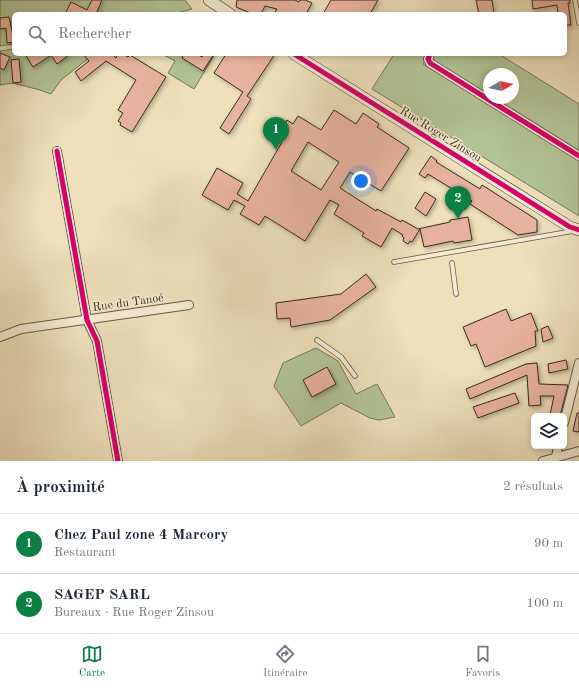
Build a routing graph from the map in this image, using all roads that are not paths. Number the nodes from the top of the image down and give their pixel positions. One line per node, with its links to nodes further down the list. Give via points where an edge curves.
1 (209, 0): 3 (street)
2 (575, 0): 4 (lane)
3 (227, 12)
4 (579, 23)
5 (297, 56): 9 (street, Rue Roger Zinsou, via 570,227)
6 (429, 56): 8 (street, via 430,63)
7 (57, 151): 14 (street)
8 (579, 156)
9 (579, 230): 10 (lane)
10 (394, 262)
11 (452, 263): 12 (lane)
12 (456, 294)
13 (189, 305): 14 (street, Rue du Tanoé)
14 (87, 320): 15 (street, Rue du Tanoé, via 21,329); 24 (street, via 97,341)
15 (0, 337)
16 (317, 340): 18 (lane, via 341,357)
17 (579, 363): 19 (street)
18 (355, 376)
19 (567, 413)
20 (557, 449): 22 (street)
21 (579, 451): 23 (street)
22 (556, 457): 23 (street); 25 (street)
23 (566, 458)
24 (118, 461)
25 (543, 461)

